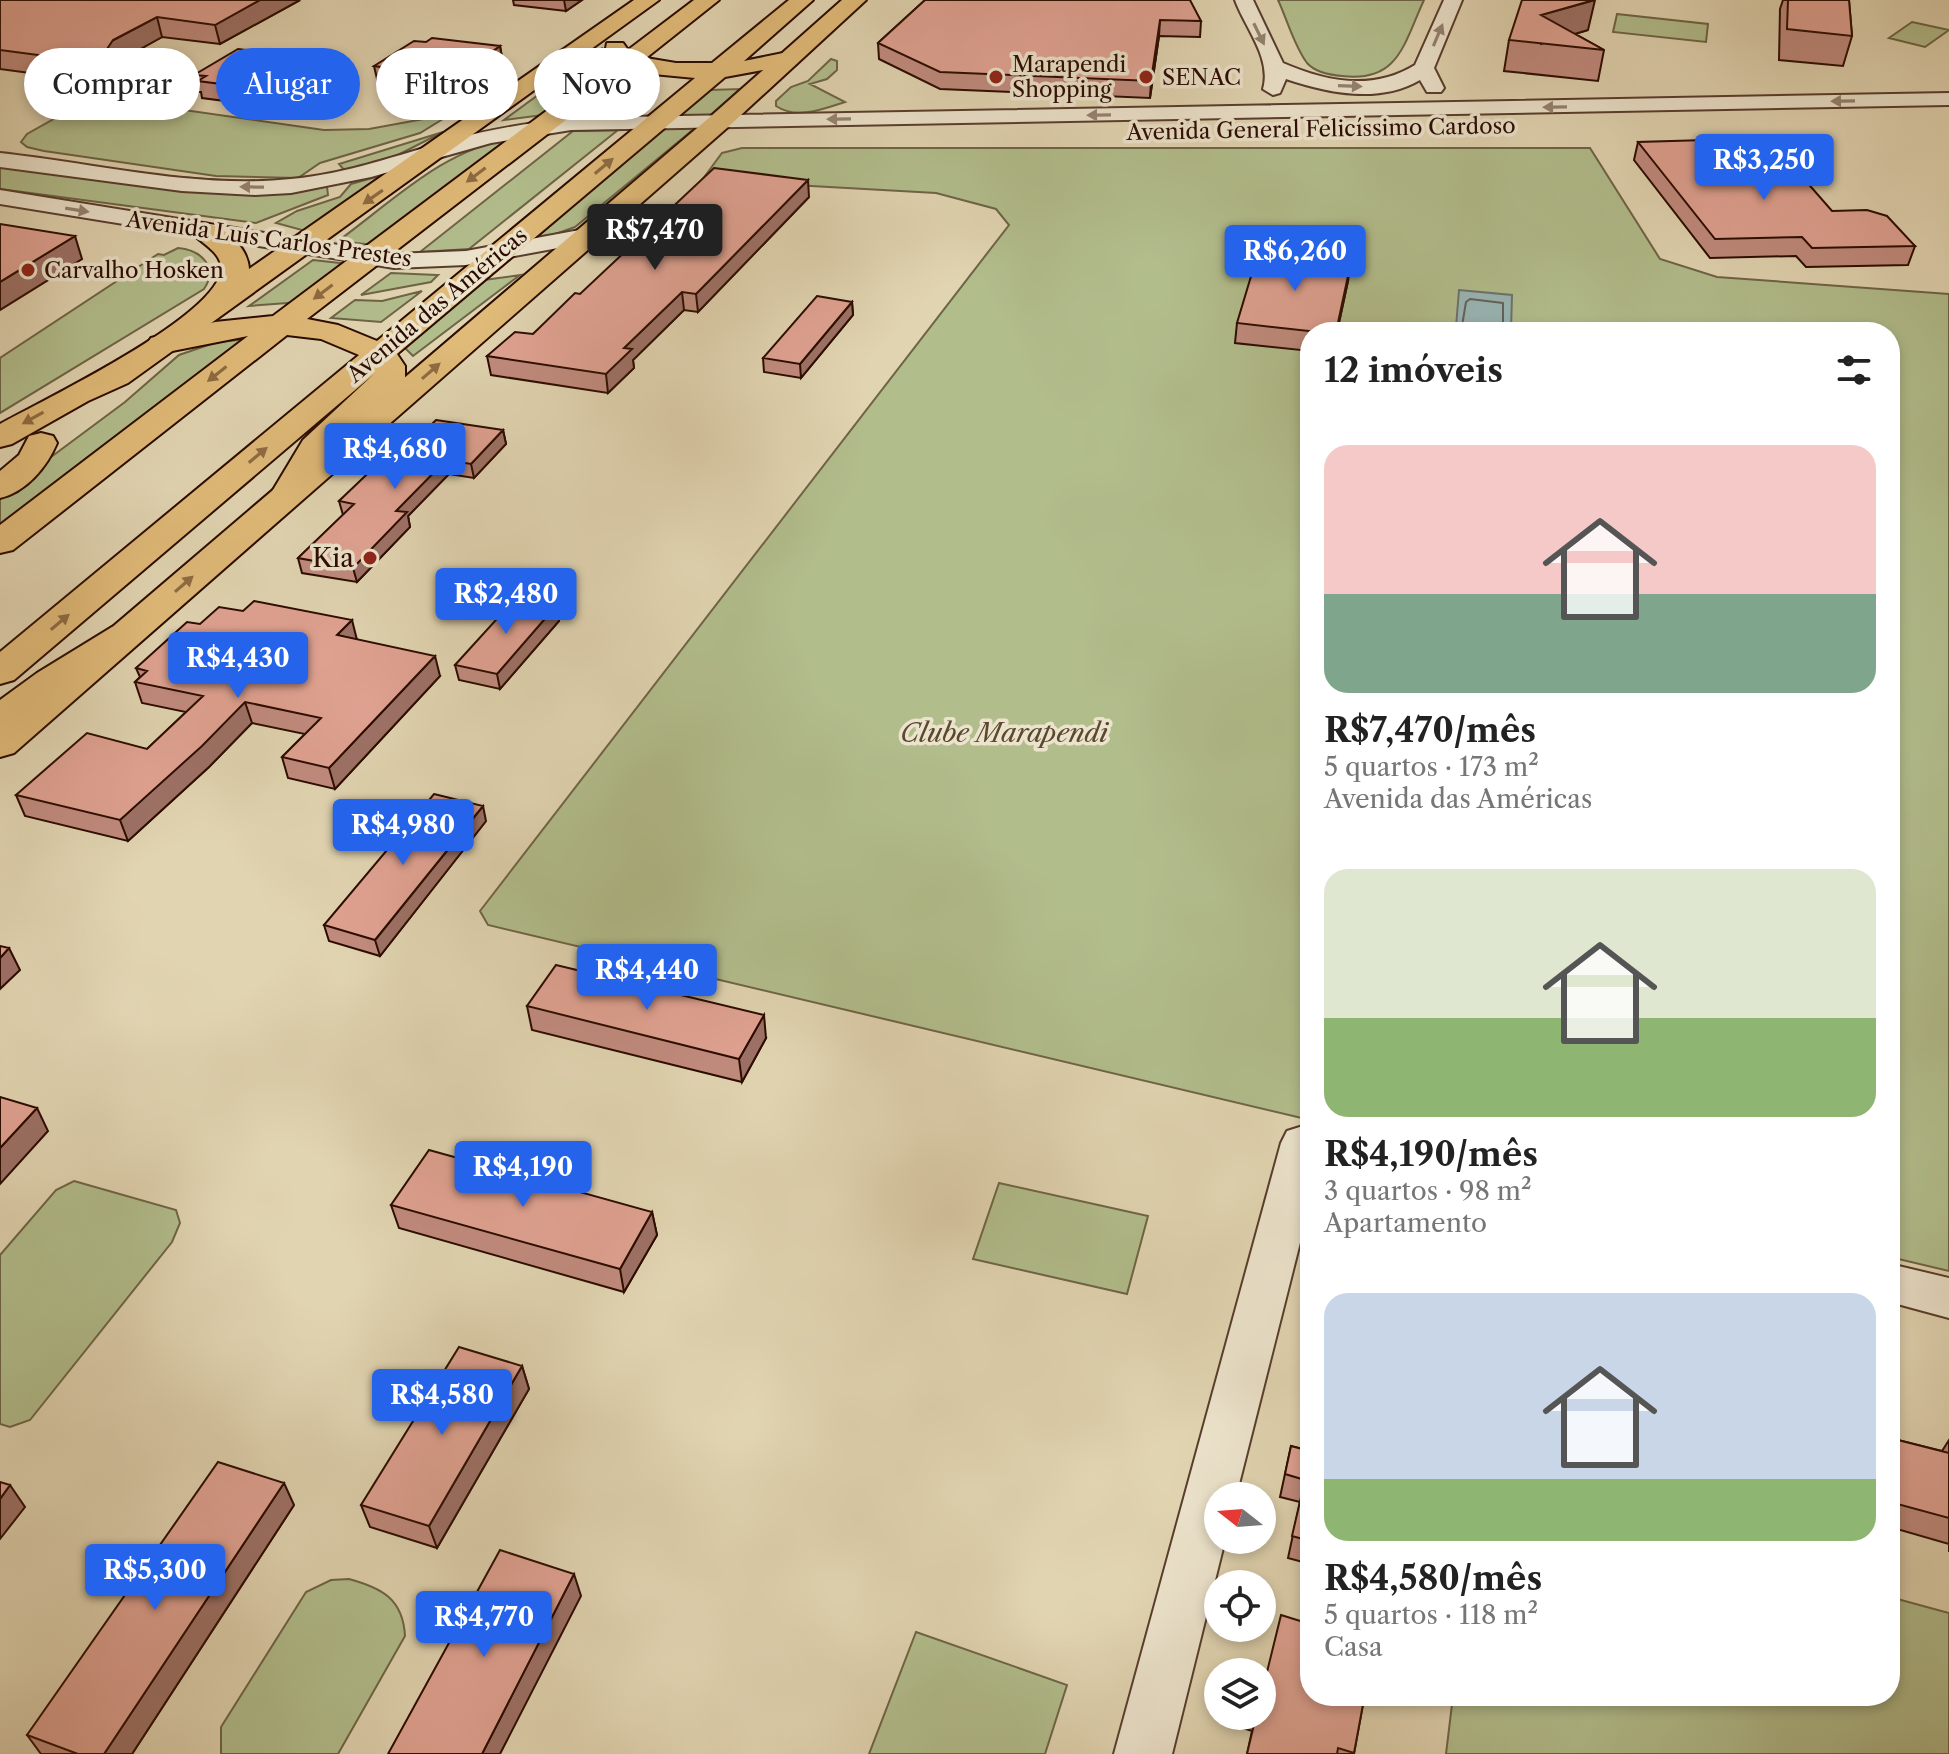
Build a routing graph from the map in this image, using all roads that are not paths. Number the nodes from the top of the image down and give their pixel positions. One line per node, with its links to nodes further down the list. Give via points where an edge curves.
1 (648, 0): 28 (main road)
2 (677, 0): 8 (main road)
3 (708, 0): 9 (main road)
4 (802, 0): 13 (main road, Avenida das Américas)
5 (855, 0): 10 (main road, Avenida das Américas)
6 (1453, 0): 14 (street, one-way to 6)
7 (1241, 2): 11 (street, one-way to 11)
8 (616, 48)
9 (644, 48)
10 (788, 59): 13 (main road); 23 (main road, Avenida das Américas)
11 (1276, 67): 14 (street, one-way to 14, via 1296,77 1349,87 1401,83); 18 (street, via 1277,82 1262,100)
12 (660, 68): 13 (main road)
13 (721, 68): 24 (main road, Avenida das Américas)
14 (1424, 68): 17 (street, via 1430,84)
15 (1949, 99): 16 (street, Avenida General Felicíssimo Cardoso)
16 (1903, 100): 19 (street, Avenida General Felicíssimo Cardoso, one-way to 19); 20 (street, via 1895,103 1897,108)
17 (1462, 108): 18 (street, Avenida General Felicíssimo Cardoso); 19 (street, Avenida General Felicíssimo Cardoso, one-way to 17)
18 (1222, 113): 25 (street, Avenida General Felicíssimo Cardoso)
19 (1612, 114): 20 (street, Avenida General Felicíssimo Cardoso); 25 (street, Avenida General Felicíssimo Cardoso)
20 (1923, 116): 21 (street, Avenida General Felicíssimo Cardoso)
21 (1949, 116)
22 (549, 120): 26 (main road)
23 (719, 122): 24 (street, Avenida Luís Carlos Prestes); 25 (street, Avenida General Felicíssimo Cardoso, one-way to 23); 27 (main road, Avenida das Américas)
24 (655, 123): 26 (street, Avenida Luís Carlos Prestes); 34 (main road, Avenida das Américas, one-way to 24)
25 (1159, 123): 27 (street, Avenida General Felicíssimo Cardoso)
26 (539, 128): 28 (street, Avenida Luís Carlos Prestes); 35 (main road, one-way to 35)
27 (694, 143): 32 (main road, Avenida das Américas)
28 (437, 152): 29 (street, Avenida Luís Carlos Prestes, one-way to 29, via 379,170 270,187); 33 (main road, one-way to 33)
29 (0, 160)
30 (0, 197): 31 (street, Avenida Luís Carlos Prestes, one-way to 31)
31 (204, 230): 33 (street, Avenida Luís Carlos Prestes); 36 (main road, via 235,261 235,280)
32 (585, 236): 34 (street, Avenida Luís Carlos Prestes); 45 (main road, Avenida das Américas, one-way to 32)
33 (300, 247): 35 (street, Avenida Luís Carlos Prestes); 36 (main road)
34 (501, 251): 35 (street, Avenida Luís Carlos Prestes, via 426,262); 39 (main road, Avenida das Américas)
35 (368, 258): 37 (main road, one-way to 37)
36 (215, 306): 38 (main road)
37 (278, 326): 38 (main road, via 229,329); 39 (main road, via 341,335); 46 (main road, one-way to 46)
38 (162, 344): 40 (main road)
39 (378, 354): 45 (main road, via 390,366 389,378 315,447); 48 (main road, Avenida das Américas, one-way to 39)
40 (117, 376): 41 (main road, one-way to 41); 42 (main road, via 94,404)
41 (0, 437)
42 (41, 443): 43 (main road); 44 (main road, via 33,460)
43 (0, 473)
44 (0, 488)
45 (287, 495): 47 (main road, Avenida das Américas, one-way to 45)
46 (0, 542)
47 (125, 635): 49 (main road); 50 (main road, Avenida das Américas)
48 (0, 672)
49 (0, 719)
50 (0, 744)
51 (1300, 1170): 54 (street)
52 (1900, 1286): 53 (street)
53 (1949, 1298)
54 (1143, 1754)

